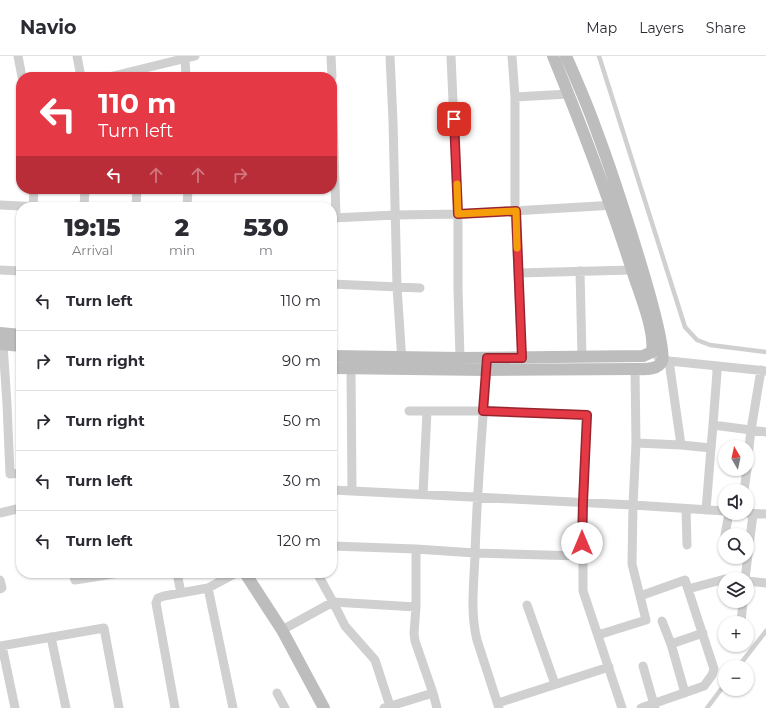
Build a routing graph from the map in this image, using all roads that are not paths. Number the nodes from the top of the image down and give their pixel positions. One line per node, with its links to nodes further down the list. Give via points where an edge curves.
1 (18, 56): 12 (street)
2 (77, 56): 13 (street)
3 (195, 56): 11 (street)
4 (331, 56): 16 (street)
5 (390, 56): 23 (street)
6 (451, 56): 24 (street)
7 (512, 56): 18 (street)
8 (553, 56): 17 (street)
9 (566, 56): 20 (street, via 597,132)
10 (599, 56): 38 (lane, via 685,327 697,340 710,346)
11 (185, 59): 14 (street); 15 (street)
12 (21, 72)
13 (80, 72)
14 (143, 72)
15 (186, 72)
16 (332, 72)
17 (569, 94): 18 (street); 20 (street)
18 (515, 98): 22 (street)
19 (0, 205): 21 (street)
20 (616, 205): 22 (street); 28 (street); 43 (street, via 653,305)
21 (16, 206)
22 (516, 211): 24 (street); 30 (street)
23 (396, 214): 24 (street); 25 (street); 32 (street)
24 (458, 214): 41 (street)
25 (337, 218)
26 (0, 270): 29 (street)
27 (580, 270): 28 (street); 30 (street); 39 (street)
28 (632, 270): 37 (street, via 652,338)
29 (16, 271)
30 (518, 273): 42 (street)
31 (337, 284): 32 (street)
32 (397, 287): 33 (street); 44 (street)
33 (420, 288)
34 (16, 336): 35 (street)
35 (1, 340): 36 (street); 51 (street)
36 (16, 344)
37 (652, 352): 39 (street, via 644,356); 43 (street)
38 (766, 352)
39 (582, 356): 42 (street)
40 (337, 357): 44 (street)
41 (460, 358): 44 (street); 45 (street)
42 (522, 358): 45 (street)
43 (666, 360): 46 (street); 49 (street, via 655,368); 60 (street)
44 (402, 364): 45 (street); 48 (street)
45 (487, 364): 49 (street); 54 (street)
46 (716, 366): 50 (street); 55 (street)
47 (337, 368): 48 (street)
48 (351, 369): 64 (street)
49 (635, 369): 59 (street)
50 (763, 370): 56 (street)
51 (4, 404): 62 (street, via 10,474)
52 (409, 411): 53 (street)
53 (427, 411): 54 (street); 65 (street)
54 (483, 411): 66 (street); 67 (street, via 587,415)
55 (713, 425): 56 (street); 61 (street)
56 (751, 430): 57 (street); 58 (street)
57 (766, 432)
58 (750, 440)
59 (636, 443): 60 (street); 68 (street)
60 (681, 445): 61 (street)
61 (711, 448): 71 (street)
62 (16, 473)
63 (337, 490): 64 (street)
64 (352, 491): 65 (street)
65 (423, 494): 66 (street)
66 (477, 497): 67 (street); 80 (street)
67 (583, 502): 68 (street); 81 (street)
68 (633, 505): 69 (street); 97 (street, via 632,564)
69 (686, 508): 71 (street); 77 (street)
70 (16, 509): 73 (street)
71 (706, 510): 72 (street)
72 (718, 511)
73 (0, 512)
74 (754, 513): 75 (street)
75 (766, 514)
76 (750, 520): 82 (street)
77 (687, 545)
78 (337, 546): 79 (street)
79 (416, 549): 80 (street); 100 (street)
80 (475, 553): 81 (street); 117 (street, via 474,630)
81 (582, 556): 105 (street, via 584,599)
82 (746, 572)
83 (74, 578): 84 (street)
84 (88, 578)
85 (178, 578): 96 (street)
86 (227, 578): 93 (street)
87 (248, 578): 102 (street)
88 (320, 578): 98 (street)
89 (0, 580): 94 (street)
90 (718, 581): 95 (street)
91 (754, 581): 92 (street)
92 (766, 583)
93 (208, 588): 96 (street); 124 (street)
94 (0, 589)
95 (688, 589): 97 (street, via 685,580); 104 (street)
96 (181, 593): 123 (street, via 158,598 156,603)
97 (640, 596): 105 (street, via 646,620)
98 (333, 602): 100 (street); 102 (street); 119 (street, via 345,626 375,660)
99 (527, 605): 112 (street)
100 (416, 607): 113 (street, via 415,641)
101 (662, 621): 107 (street)
102 (282, 630): 126 (street)
103 (766, 631): 109 (lane)
104 (703, 633): 107 (street); 116 (street, via 714,669 704,686)
105 (598, 635): 111 (street)
106 (51, 637): 108 (street); 121 (street); 122 (street, via 104,628)
107 (671, 644): 116 (street)
108 (1, 646): 120 (street)
109 (743, 660)
110 (643, 666): 118 (street)
111 (609, 667): 112 (street); 128 (street)
112 (555, 684): 117 (street)
113 (433, 692): 119 (street); 127 (street)
114 (277, 693): 125 (street)
115 (718, 693): 130 (lane)
116 (685, 694): 118 (street)
117 (498, 706)
118 (655, 706): 129 (street)
119 (387, 707)
120 (15, 708)
121 (66, 708)
122 (119, 708)
123 (175, 708)
124 (233, 708)
125 (285, 708)
126 (324, 708)
127 (437, 708)
128 (622, 708)
129 (641, 708)
130 (707, 708)

